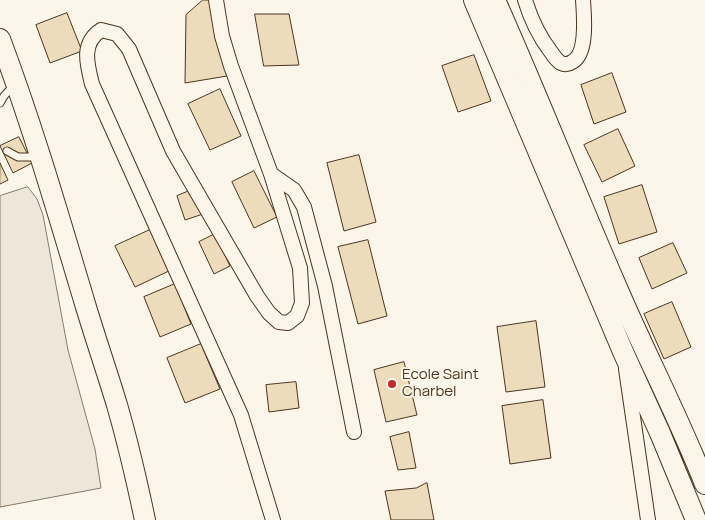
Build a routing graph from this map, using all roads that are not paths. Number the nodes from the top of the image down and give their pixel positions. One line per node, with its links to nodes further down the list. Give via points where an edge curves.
1 (216, 0): 11 (street, via 222,36 234,75)
2 (474, 0): 12 (main road)
3 (495, 0): 14 (main road)
4 (525, 0): 5 (street, via 542,40 564,64 575,61 581,51)
5 (583, 0)
6 (0, 39): 7 (main road)
7 (16, 83): 8 (lane); 10 (main road)
8 (0, 103)
9 (8, 151): 10 (lane, via 18,157)
10 (41, 157): 15 (main road, via 117,406)
11 (271, 174): 13 (street, via 294,190 304,207 325,286); 16 (street, via 300,268 302,303 298,316 288,323 279,322 257,296 173,151 129,49 117,34 101,30 93,36 87,64 92,84 241,415)
12 (624, 354): 17 (street); 18 (main road)
13 (354, 432)
14 (705, 484)
15 (145, 520)
16 (274, 520)
17 (648, 520)
18 (696, 520)

